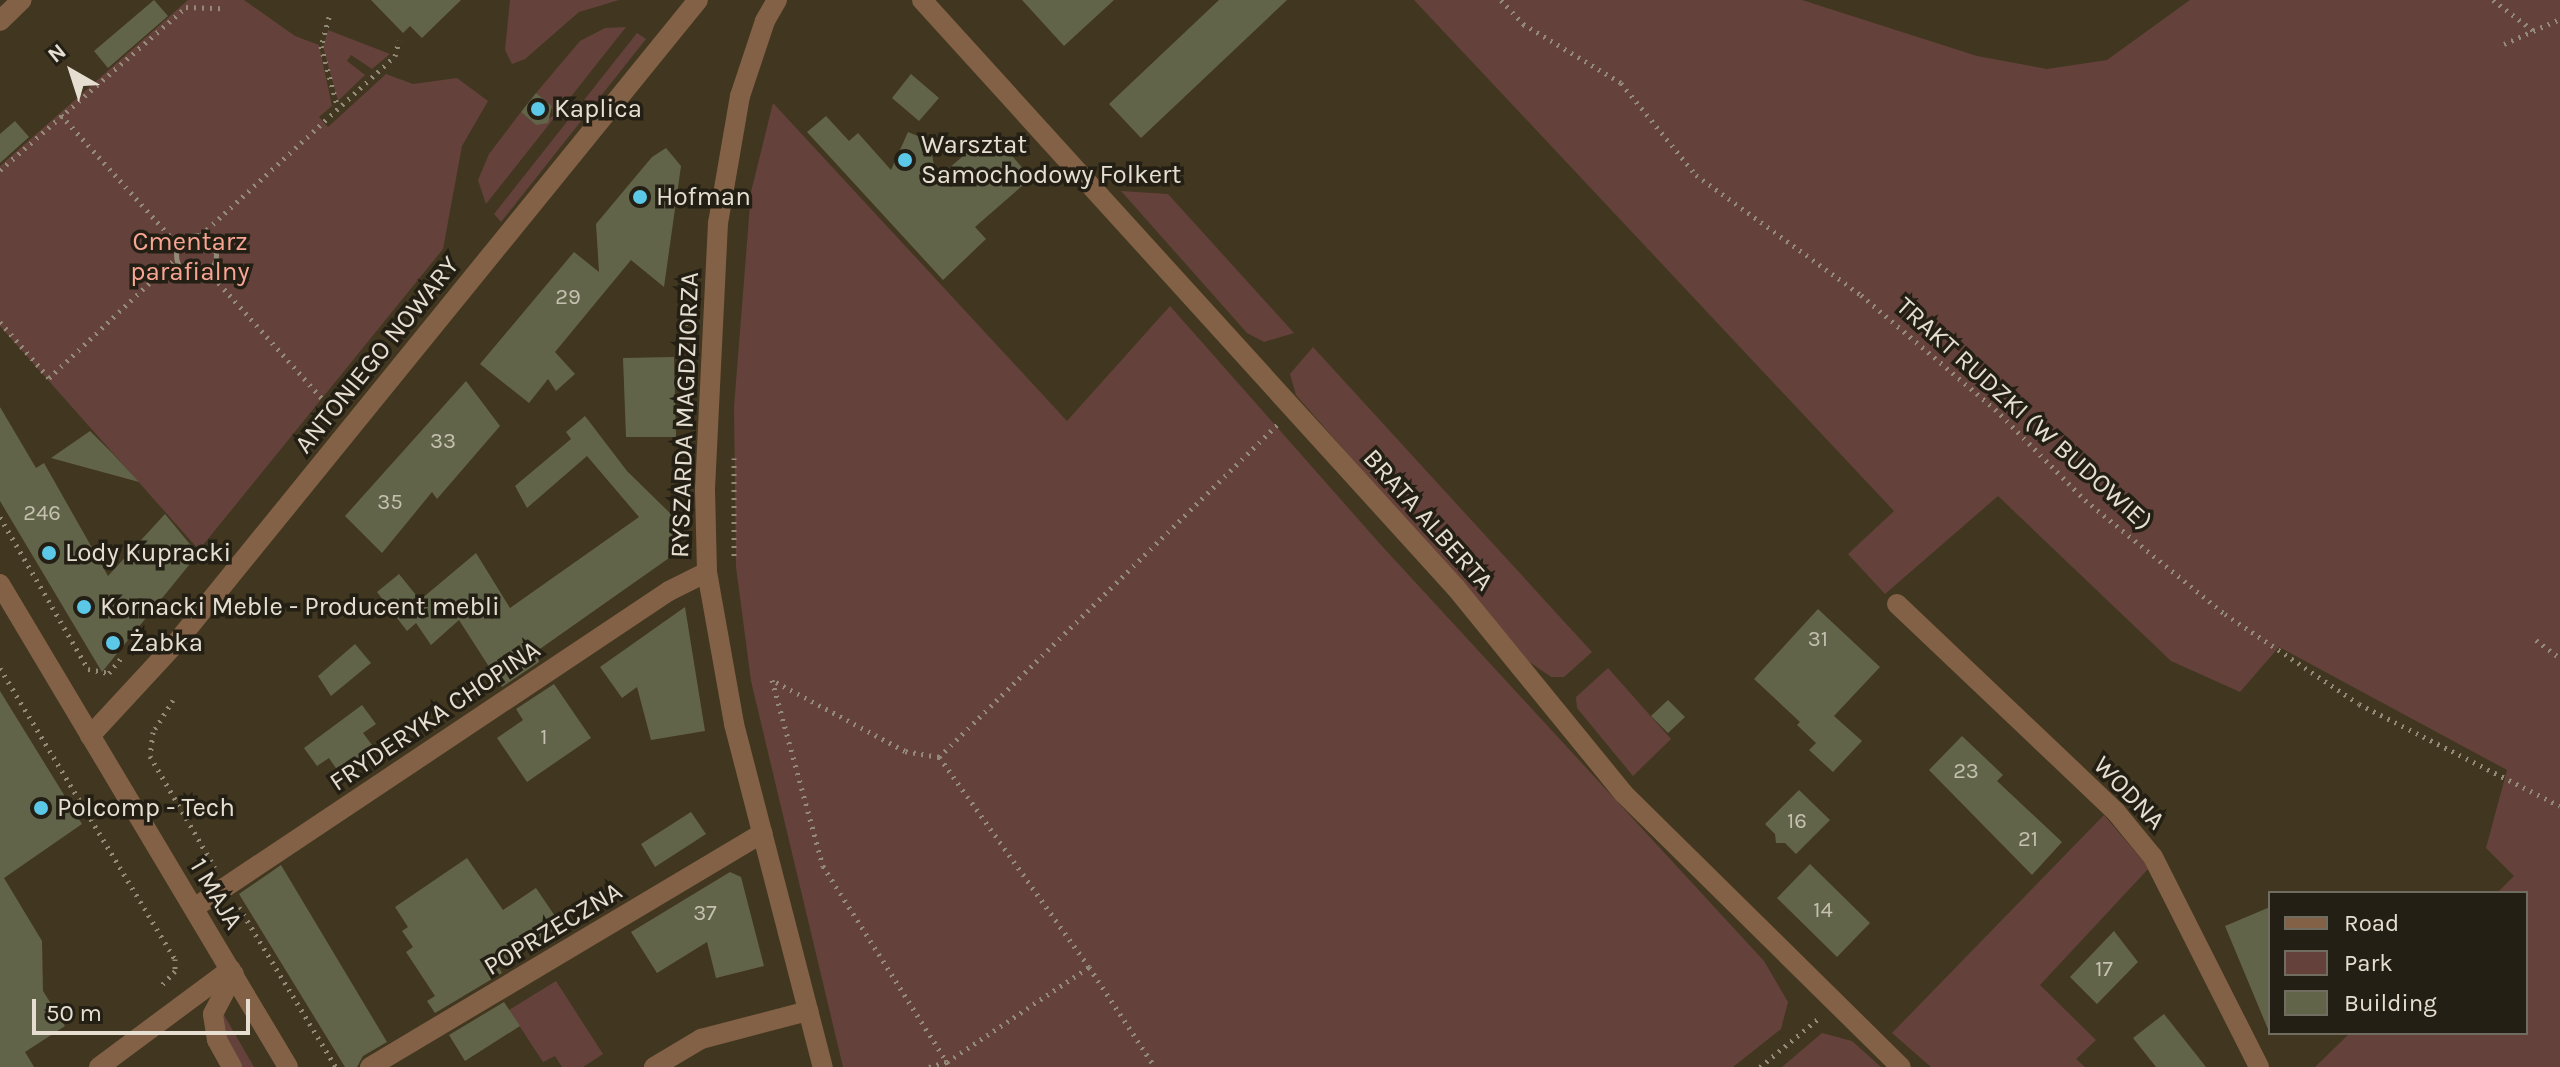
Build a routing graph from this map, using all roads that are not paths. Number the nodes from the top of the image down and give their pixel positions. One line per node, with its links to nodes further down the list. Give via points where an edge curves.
1 (22, 0): 5 (street)
2 (698, 0): 9 (street, ANTONIEGO NOWARY, via 176,643)
3 (777, 0): 6 (street, RYSZARDA MAGDZIORZA, via 740,96 718,223 705,490)
4 (922, 0): 20 (street, BRATA ALBERTA, via 1456,588 1623,793)
5 (0, 21)
6 (707, 572): 10 (street, RYSZARDA MAGDZIORZA, via 734,724); 11 (street, FRYDERYKA CHOPINA, via 669,591)
7 (0, 584): 9 (street, 1 MAJA)
8 (1897, 604): 21 (street, WODNA, via 2116,812 2153,857)
9 (90, 736): 11 (street, 1 MAJA)
10 (762, 833): 13 (street, RYSZARDA MAGDZIORZA); 17 (street, POPRZECZNA)
11 (194, 908): 12 (street, 1 MAJA)
12 (232, 971): 14 (street); 15 (street, via 213,1014 217,1040); 16 (street, 1 MAJA)
13 (808, 1011): 18 (street, via 701,1039); 19 (street, RYSZARDA MAGDZIORZA)
14 (99, 1067)
15 (232, 1067)
16 (288, 1067)
17 (370, 1067)
18 (654, 1067)
19 (823, 1067)
20 (1901, 1067)
21 (2259, 1067)

